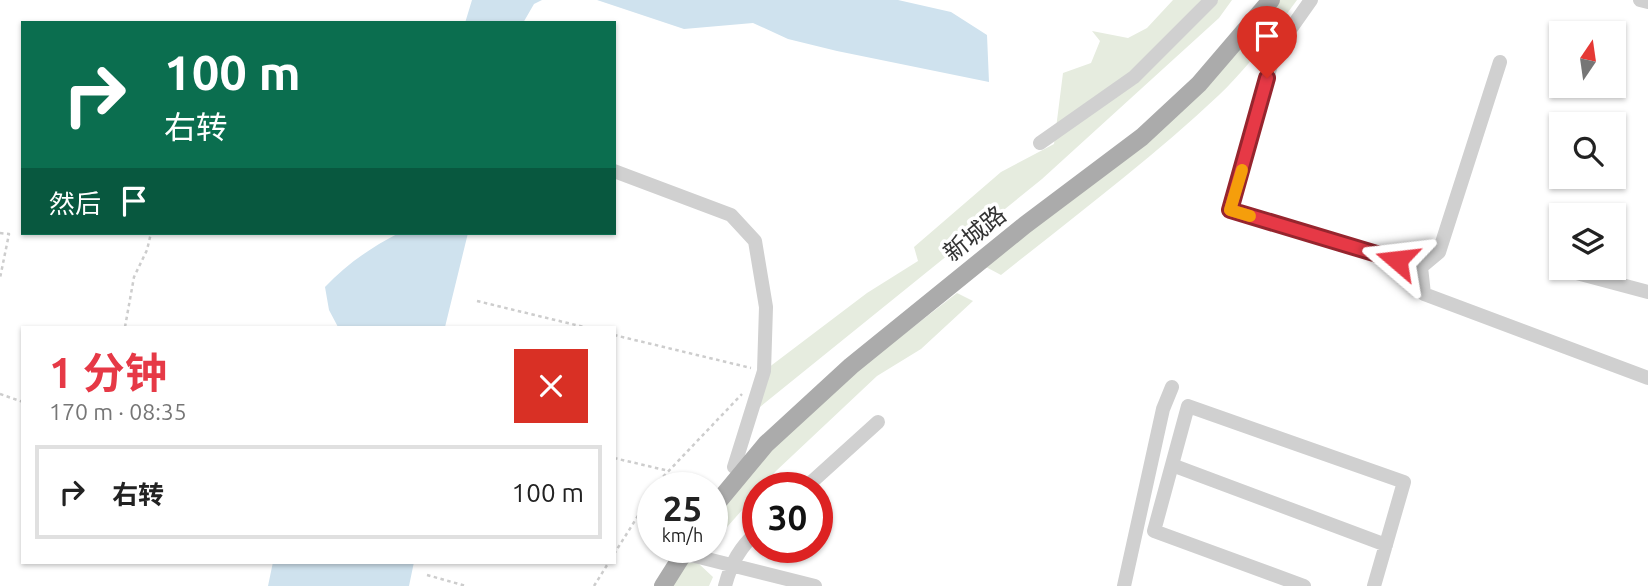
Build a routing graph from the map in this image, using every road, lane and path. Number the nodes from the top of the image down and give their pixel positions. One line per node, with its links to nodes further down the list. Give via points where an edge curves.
1 (1211, 0): 8 (street, via 1134,77)
2 (1259, 0): 29 (main road, 新城路, via 1192,77 1135,130 845,359)
3 (1271, 0): 33 (main road, 新城路, via 1199,84 1151,128 851,366 766,444)
4 (1311, 0): 12 (street, via 1275,51 1230,210)
5 (1640, 0): 6 (street)
6 (1648, 2)
7 (1500, 62): 12 (street, via 1439,252)
8 (1040, 143)
9 (616, 172): 20 (street, via 732,215 755,241 766,307)
10 (0, 233): 13 (path, via 9,234)
11 (151, 235): 17 (path, via 134,277)
12 (1421, 267): 21 (street, via 1424,294)
13 (0, 278)
14 (1603, 280): 15 (street)
15 (1648, 292)
16 (477, 301): 18 (path)
17 (125, 326)
18 (580, 326)
19 (616, 335): 20 (path)
20 (764, 371): 29 (street)
21 (1648, 378)
22 (1172, 387): 50 (street, via 1163,409)
23 (745, 391): 30 (path)
24 (0, 394): 25 (path)
25 (21, 401)
26 (878, 422): 31 (street)
27 (616, 458): 30 (path)
28 (1172, 465): 35 (street); 35 (street, via 1188,406 1404,482); 51 (street, via 1154,531)
29 (734, 467): 32 (main road, 新城路)
30 (668, 471)
31 (823, 472)
32 (728, 474)
33 (728, 490)
34 (637, 517): 37 (path)
35 (1385, 545): 52 (street)
36 (742, 548): 42 (street)
37 (616, 551)
38 (671, 563): 46 (main road)
39 (675, 563): 47 (main road)
40 (724, 563): 42 (street)
41 (608, 564): 45 (path)
42 (730, 565): 48 (street); 49 (street)
43 (427, 575): 44 (path)
44 (466, 586)
45 (594, 586)
46 (652, 586)
47 (663, 586)
48 (725, 586)
49 (815, 586)
50 (1124, 586)
51 (1304, 586)
52 (1374, 586)

